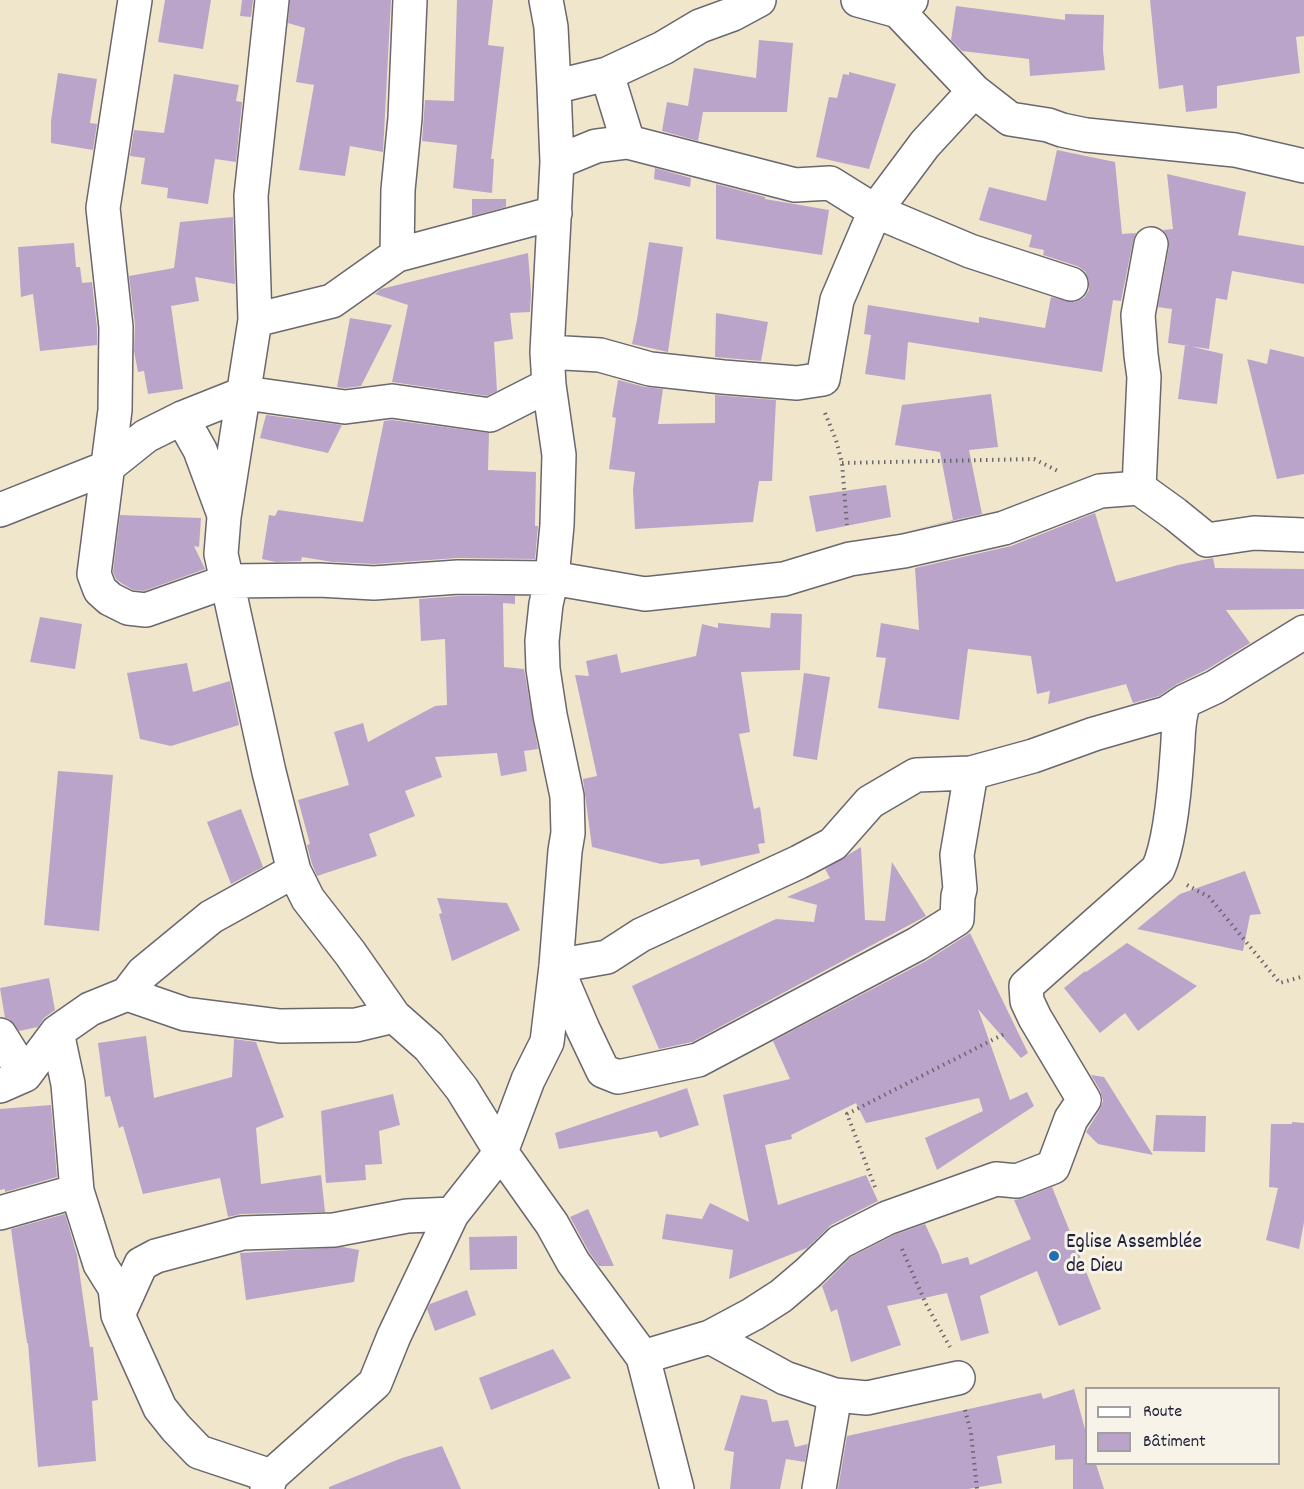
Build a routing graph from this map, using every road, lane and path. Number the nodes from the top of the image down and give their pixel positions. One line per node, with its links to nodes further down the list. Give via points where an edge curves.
1 (135, 0): 26 (street, via 103,208 116,327 114,410)
2 (272, 0): 19 (street, via 251,196)
3 (410, 0): 17 (street)
4 (546, 0): 9 (street)
5 (759, 0): 8 (street)
6 (858, 0): 7 (street)
7 (905, 6): 10 (street)
8 (607, 74): 9 (street); 11 (street)
9 (554, 87): 12 (street)
10 (975, 91): 13 (street, via 1010,119 1086,135 1235,150); 14 (street, via 925,144)
11 (628, 142): 12 (street, via 596,146); 14 (street, via 795,185 830,183)
12 (557, 162): 15 (street)
13 (1304, 166)
14 (875, 211): 18 (street, via 970,251); 21 (street, via 837,300)
15 (555, 213): 17 (street); 20 (street)
16 (1151, 244): 27 (street, via 1138,315 1144,378)
17 (397, 255): 19 (street, via 332,301)
18 (1071, 284)
19 (255, 321): 23 (street)
20 (547, 352): 21 (street, via 600,355 650,369 723,377 797,383); 22 (street)
21 (824, 379): 25 (path, via 825,417)
22 (549, 385): 23 (street, via 490,415 392,401 345,407); 33 (street, via 559,455)
23 (245, 393): 24 (street); 30 (street)
24 (182, 418): 26 (street, via 146,436); 30 (street, via 200,450)
25 (842, 463): 28 (path, via 1034,459); 32 (path)
26 (106, 468): 29 (street); 34 (street, via 94,574 100,590 128,608 146,610)
27 (1139, 488): 28 (street); 31 (street, via 1207,540 1254,533)
28 (1100, 491): 32 (street, via 1004,528)
29 (0, 510)
30 (224, 517): 34 (street, via 221,554)
31 (1304, 535)
32 (850, 559): 33 (street, via 784,579 645,594)
33 (552, 578): 34 (street, via 458,577 374,583); 40 (street, via 542,641 543,669 567,796 568,833)
34 (228, 581): 39 (street)
35 (1304, 632): 36 (street)
36 (1185, 701): 37 (street, via 1167,713); 38 (street, via 1180,711 1176,777)
37 (971, 773): 40 (street, via 916,775 870,802 833,844 641,935 607,957); 40 (street, via 957,855 957,919 698,1060 618,1077 603,1071)
38 (1158, 869): 41 (path, via 1209,897 1280,983); 52 (street, via 1026,986 1027,1001 1035,1018 1084,1100 1071,1119 1053,1167 1017,1181 996,1179 887,1218 840,1242 781,1296)
39 (294, 871): 42 (street, via 211,917 143,973); 43 (street, via 308,899)
40 (556, 966): 47 (street, via 547,1042)
41 (1304, 976)
42 (127, 994): 43 (street, via 185,1014 280,1026 357,1025); 44 (street, via 90,1009)
43 (394, 1016): 47 (street, via 448,1070)
44 (57, 1032): 46 (street); 48 (street, via 68,1084)
45 (0, 1035): 46 (street)
46 (12, 1080)
47 (501, 1152): 50 (street); 53 (street, via 552,1224 573,1262)
48 (77, 1191): 49 (street); 51 (street, via 100,1264 115,1288)
49 (0, 1213)
50 (452, 1214): 51 (street, via 407,1216 334,1230 242,1233 156,1256 141,1264); 56 (street, via 375,1383)
51 (118, 1315): 56 (street, via 160,1408 199,1452)
52 (710, 1337): 53 (street); 55 (street, via 785,1378)
53 (643, 1357): 57 (street)
54 (958, 1378): 55 (street, via 867,1398)
55 (835, 1395): 58 (street)
56 (269, 1482)
57 (677, 1489)
58 (819, 1489)

